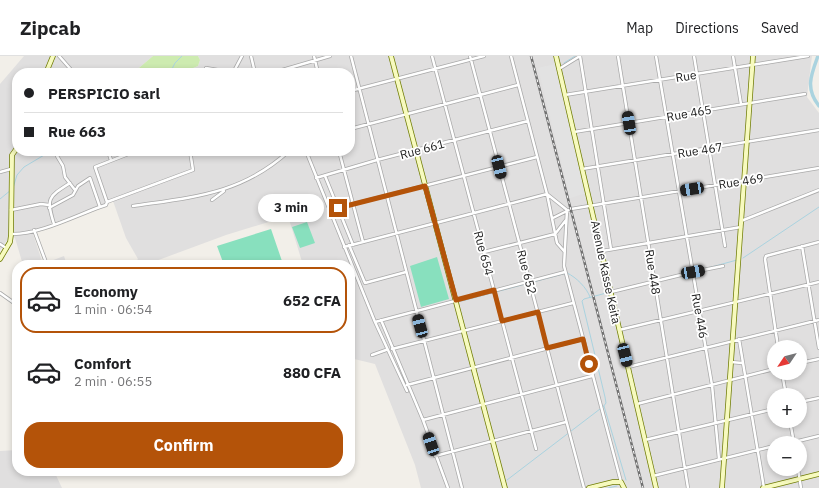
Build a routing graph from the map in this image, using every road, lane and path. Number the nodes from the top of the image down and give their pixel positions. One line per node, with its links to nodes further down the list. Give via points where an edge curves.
1 (53, 56): 22 (street)
2 (59, 56): 23 (street)
3 (242, 56): 24 (street)
4 (251, 56): 25 (street)
5 (314, 56): 20 (street)
6 (330, 56): 20 (street)
7 (350, 56): 28 (street)
8 (391, 56): 34 (street)
9 (432, 56): 30 (street, Rue 654)
10 (484, 56): 19 (street)
11 (511, 56): 36 (street)
12 (556, 56): 31 (street, Avenue Kasse Keita)
13 (618, 56): 37 (street, Rue 448)
14 (656, 56): 35 (street, Rue 446)
15 (694, 56): 33 (street)
16 (733, 56): 29 (street)
17 (754, 56): 21 (street)
18 (808, 56): 21 (street, Rue)
19 (471, 58): 30 (street); 42 (street, Rue 652)
20 (315, 60): 26 (street); 27 (street)
21 (753, 65): 29 (street, Rue); 44 (street)
22 (48, 68)
23 (70, 68)
24 (236, 68)
25 (254, 68)
26 (289, 68)
27 (317, 68)
28 (353, 68)
29 (735, 68): 33 (street, Rue); 46 (street)
30 (435, 69): 34 (street); 45 (street, Rue 654)
31 (559, 69): 40 (street, via 580,56); 43 (street, Avenue Kasse Keita)
32 (355, 74): 38 (street)
33 (698, 74): 35 (street, Rue); 47 (street)
34 (397, 79): 38 (street); 48 (street)
35 (660, 80): 37 (street, Rue); 49 (street, Rue 446)
36 (518, 85): 42 (street); 50 (street)
37 (623, 86): 40 (street, Rue); 51 (street, Rue 448)
38 (359, 88): 39 (street); 52 (street)
39 (355, 89)
40 (586, 92): 43 (street, Rue); 54 (street)
41 (805, 94): 44 (street, Rue 465)
42 (480, 95): 45 (street); 56 (street, Rue 652)
43 (565, 96): 57 (street, Avenue Kasse Keita)
44 (750, 103): 46 (street, Rue 465); 59 (street)
45 (445, 104): 48 (street); 58 (street, Rue 654)
46 (741, 104): 47 (street, Rue 465)
47 (704, 111): 49 (street, Rue 465); 60 (street)
48 (406, 114): 52 (street); 61 (street)
49 (667, 117): 51 (street, Rue 465); 62 (street, Rue 446)
50 (528, 121): 56 (street, Rue 661); 71 (street)
51 (629, 123): 54 (street, Rue 465); 74 (street, Rue 448)
52 (368, 124): 53 (street); 73 (street)
53 (355, 128)
54 (592, 129): 57 (street, Rue 465); 75 (street)
55 (819, 130): 59 (street, Rue 467)
56 (490, 131): 58 (street, Rue 661); 76 (street, Rue 652)
57 (574, 132): 79 (street, Avenue Kasse Keita)
58 (454, 140): 61 (street, Rue 661); 83 (street, Rue 654)
59 (747, 142): 60 (street, Rue 467); 85 (street)
60 (710, 148): 62 (street, Rue 467); 88 (street)
61 (416, 150): 73 (street, Rue 661); 87 (street)
62 (673, 154): 74 (street, Rue 467); 92 (street, Rue 446)
63 (12, 155): 78 (street)
64 (57, 156): 86 (street)
65 (110, 156): 72 (street)
66 (123, 156): 72 (street)
67 (191, 156): 97 (street, via 193,170)
68 (284, 156): 89 (street, via 273,166)
69 (308, 156): 84 (street)
70 (340, 156): 80 (street)
71 (537, 157): 76 (street); 93 (street)
72 (111, 160): 97 (street, via 95,167)
73 (377, 160): 80 (street, Rue 661); 94 (street)
74 (635, 161): 75 (street, Rue 467); 95 (street, Rue 448)
75 (598, 166): 79 (street, Rue 467); 98 (street)
76 (499, 167): 83 (street); 99 (street, Rue 652)
77 (819, 168): 85 (street, Rue 469)
78 (11, 169): 81 (street); 106 (street)
79 (582, 169): 103 (street, Avenue Kasse Keita)
80 (344, 170): 82 (street, Rue 661); 100 (street)
81 (0, 172)
82 (325, 176): 84 (street, Rue 661); 105 (street)
83 (464, 176): 87 (street); 108 (street, Rue 654)
84 (316, 178): 129 (street)
85 (744, 181): 88 (street, Rue 469); 111 (street)
86 (70, 183): 90 (street); 101 (street, via 54,193)
87 (425, 186): 94 (street); 112 (street)
88 (716, 186): 92 (street, Rue 469); 115 (street)
89 (226, 189): 96 (street); 102 (street, via 210,195)
90 (75, 190): 101 (street, via 73,195); 104 (street, via 90,178)
91 (819, 190): 111 (street)
92 (679, 191): 95 (street, Rue 469); 120 (street, Rue 446)
93 (547, 194): 99 (street); 107 (street); 109 (street)
94 (387, 196): 100 (street); 117 (street)
95 (641, 198): 98 (street, Rue 469); 122 (street, Rue 448)
96 (212, 200)
97 (107, 202): 104 (street)
98 (604, 203): 103 (street, Rue 469); 131 (street)
99 (509, 204): 108 (street); 124 (street, Rue 652)
100 (353, 205): 105 (street); 121 (street)
101 (49, 206): 106 (street, via 41,204); 113 (street)
102 (133, 206)
103 (591, 206): 107 (street, Rue 469); 133 (street, Avenue Kasse Keita)
104 (100, 207): 113 (street)
105 (338, 208): 126 (street)
106 (10, 210): 118 (street)
107 (567, 210): 109 (street); 110 (street)
108 (473, 213): 112 (street); 134 (street, Rue 654)
109 (553, 218): 119 (street)
110 (566, 219): 119 (street); 132 (street)
111 (741, 221): 114 (street)
112 (435, 223): 117 (street); 151 (street)
113 (54, 224): 116 (street)
114 (741, 227): 115 (street); 154 (street)
115 (723, 229): 120 (street); 127 (street)
116 (34, 230): 118 (street); 136 (street)
117 (396, 233): 121 (street); 139 (street)
118 (11, 234): 130 (street)
119 (555, 234): 124 (street); 132 (street)
120 (687, 236): 122 (street); 141 (street, Rue 446)
121 (363, 242): 126 (street)
122 (648, 242): 131 (street); 144 (street, Rue 448)
123 (819, 242): 128 (street)
124 (519, 243): 134 (street); 143 (street, Rue 652)
125 (0, 244): 130 (street)
126 (351, 245): 129 (street); 139 (street, via 365,282)
127 (725, 246)
128 (802, 246): 146 (street); 150 (street, via 766,256)
129 (344, 247): 137 (street)
130 (7, 249): 135 (street)
131 (612, 249): 133 (street)
132 (564, 251): 140 (street)
133 (601, 251): 148 (street, Avenue Kasse Keita)
134 (484, 252): 147 (street, Rue 654)
135 (0, 259)
136 (45, 260)
137 (349, 260)
138 (724, 266): 141 (street)
139 (406, 272): 155 (street)
140 (565, 272): 143 (street); 153 (street)
141 (693, 272): 144 (street); 156 (street, Rue 446)
142 (355, 274): 163 (street)
143 (529, 281): 147 (street); 157 (street, Rue 652)
144 (655, 281): 148 (street); 159 (street, Rue 448)
145 (819, 282): 146 (street)
146 (808, 284): 150 (street); 162 (street)
147 (494, 290): 151 (street); 161 (street, Rue 654)
148 (610, 292): 164 (street, Avenue Kasse Keita)
149 (0, 293): 152 (street)
150 (770, 294): 154 (street); 166 (street)
151 (456, 300): 155 (street); 165 (street)
152 (12, 301)
153 (574, 303): 157 (street); 167 (street)
154 (736, 303): 156 (street); 171 (street)
155 (416, 310): 158 (street); 170 (street)
156 (700, 311): 159 (street); 173 (street, Rue 446)
157 (538, 312): 161 (street); 172 (street, Rue 652)
158 (381, 320): 163 (street); 175 (street)
159 (661, 320): 164 (street); 178 (street, Rue 448)
160 (819, 320): 162 (street)
161 (502, 321): 165 (street); 179 (street, Rue 654)
162 (815, 321): 166 (street); 174 (street)
163 (374, 322): 176 (street)
164 (618, 330): 184 (street, Avenue Kasse Keita)
165 (464, 331): 170 (street); 185 (street)
166 (776, 331): 168 (street); 169 (street)
167 (583, 339): 172 (street); 187 (street)
168 (739, 339): 171 (street); 183 (street)
169 (777, 340)
170 (424, 341): 175 (street); 189 (street)
171 (733, 341): 173 (street); 181 (street)
172 (547, 348): 179 (street); 192 (street, Rue 652)
173 (706, 348): 178 (street); 193 (street, Rue 446)
174 (819, 348)
175 (392, 349): 191 (street)
176 (387, 350): 177 (street); 194 (street)
177 (372, 355)
178 (667, 357): 184 (street); 196 (street, Rue 448)
179 (512, 358): 185 (street); 195 (street, Rue 654)
180 (819, 359): 182 (street)
181 (731, 362): 183 (street); 190 (street)
182 (807, 362)
183 (742, 363): 188 (street)
184 (628, 367): 200 (street, Avenue Kasse Keita)
185 (473, 368): 189 (street); 199 (street)
186 (767, 371): 188 (street)
187 (593, 376): 192 (street); 226 (street)
188 (745, 376): 190 (street); 203 (street)
189 (434, 378): 191 (street); 202 (street)
190 (730, 380): 193 (street); 205 (street)
191 (407, 385): 204 (street)
192 (557, 385): 195 (street); 206 (street, Rue 652)
193 (712, 385): 196 (street); 207 (street, Rue 446)
194 (407, 391)
195 (521, 394): 199 (street); 208 (street, Rue 654)
196 (673, 395): 200 (street); 209 (street, Rue 448)
197 (819, 398): 198 (street)
198 (807, 401)
199 (483, 404): 202 (street); 213 (street)
200 (636, 404): 212 (street, Avenue Kasse Keita)
201 (767, 411): 203 (street)
202 (443, 414): 204 (street); 217 (street)
203 (752, 414): 205 (street); 216 (street)
204 (422, 420): 218 (street)
205 (727, 420): 207 (street); 219 (street)
206 (566, 422): 208 (street); 230 (street, Rue 652)
207 (716, 423): 209 (street); 220 (street, Rue 446)
208 (531, 431): 213 (street); 215 (street, Rue 654)
209 (679, 432): 212 (street); 221 (street, Rue 448)
210 (819, 436): 211 (street)
211 (807, 439)
212 (645, 440): 223 (street, Avenue Kasse Keita)
213 (493, 441): 217 (street); 229 (street)
214 (767, 447): 216 (street)
215 (536, 449)
216 (758, 449): 219 (street); 236 (street)
217 (452, 451): 218 (street); 228 (street)
218 (435, 456): 227 (street)
219 (724, 458): 220 (street); 235 (street)
220 (719, 459): 221 (street)
221 (685, 468): 223 (street); 234 (street, Rue 448)
222 (819, 474): 225 (street)
223 (654, 476): 233 (street, Avenue Kasse Keita)
224 (799, 476): 225 (street)
225 (800, 479): 236 (street); 237 (street)
226 (621, 482): 231 (street); 232 (street)
227 (448, 488)
228 (462, 488)
229 (505, 488)
230 (584, 488)
231 (589, 488)
232 (624, 488)
233 (656, 488)
234 (688, 488)
235 (722, 488)
236 (764, 488)
237 (801, 488)

